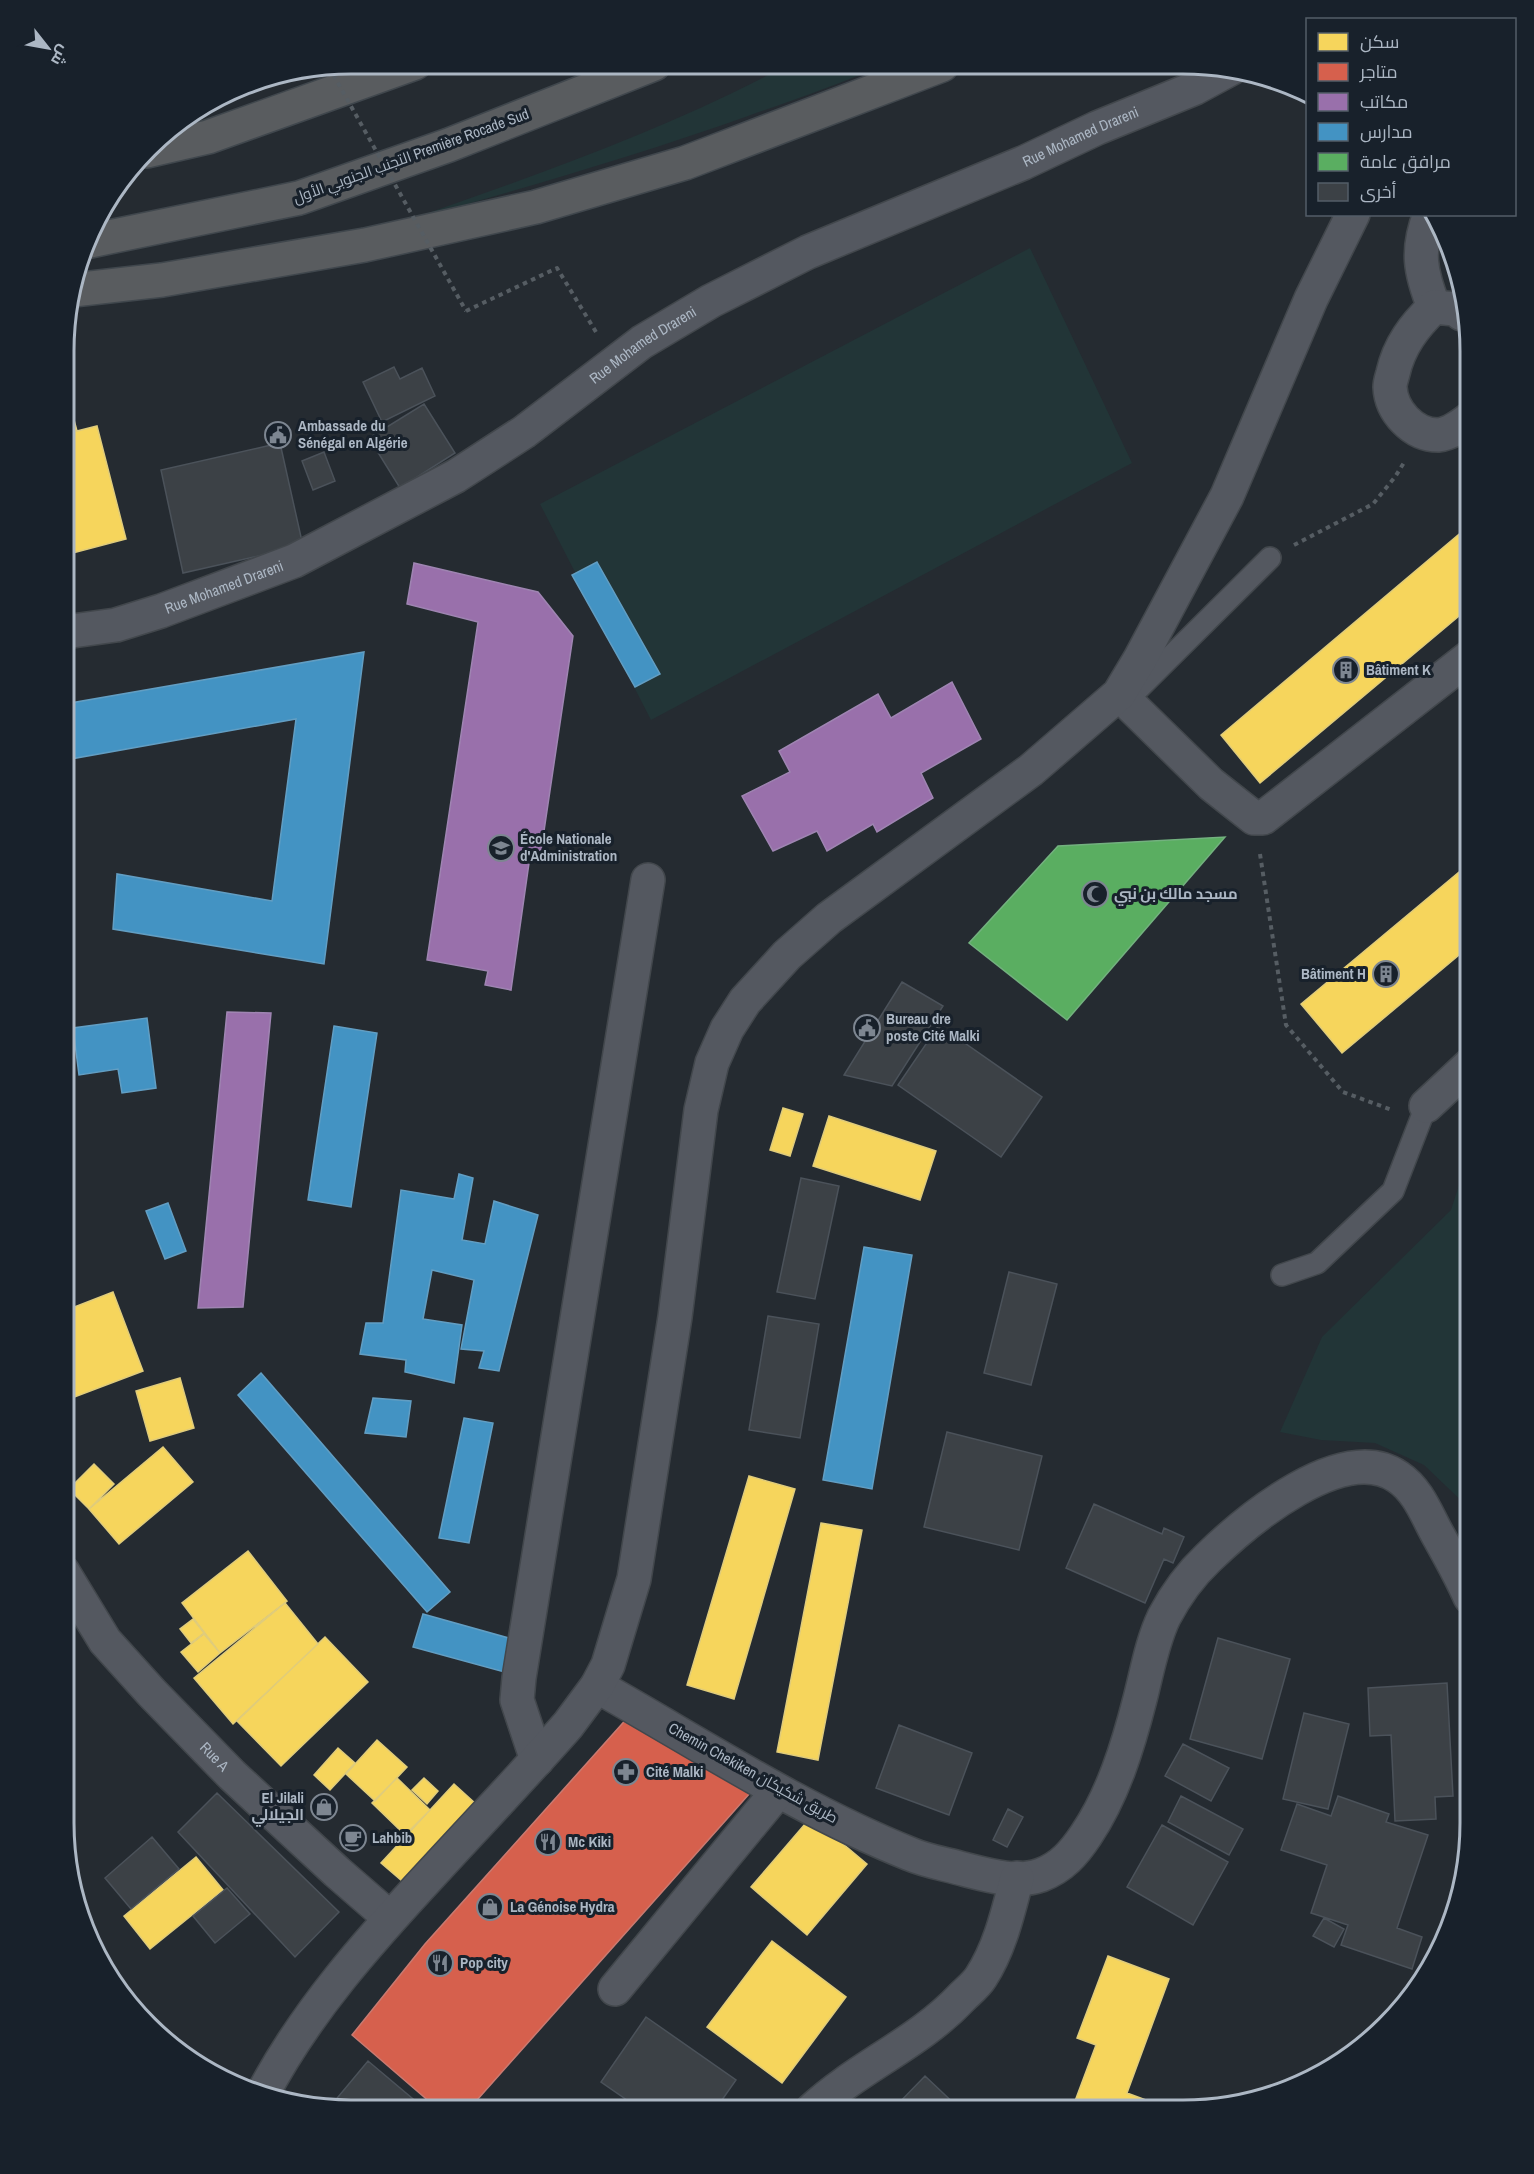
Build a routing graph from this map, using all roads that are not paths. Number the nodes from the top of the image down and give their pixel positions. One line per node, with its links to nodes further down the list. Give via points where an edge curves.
1 (384, 74): 5 (highway, via 208,137)
2 (629, 74): 8 (highway, التجنب الجنوبي الأول Première Rocade Sud, via 449,145 299,198)
3 (916, 74): 9 (highway, via 685,163 536,207 365,245 162,280)
4 (1218, 76): 13 (street, Rue Mohamed Drareni, via 1023,163 807,252 711,301 642,342 524,432 456,476 294,561 127,622)
5 (163, 147)
6 (1352, 216): 15 (street, via 1311,299 1227,496)
7 (1428, 221): 10 (street, via 1420,260 1428,291)
8 (97, 240)
9 (81, 289)
10 (1448, 311): 11 (street, via 1419,321 1404,342 1390,386 1400,413 1422,433 1440,435)
11 (1460, 425)
12 (1270, 558): 15 (lane)
13 (74, 631)
14 (1460, 665): 15 (street, via 1263,818 1254,818 1211,784)
15 (1122, 697): 22 (street, via 1031,770 829,918 745,1000 727,1029 712,1063 700,1110 675,1317 634,1579 608,1665)
16 (648, 880): 23 (street, via 519,1678 517,1700)
17 (1460, 1074): 18 (street)
18 (1426, 1106): 19 (lane, via 1392,1191 1317,1263)
19 (1282, 1275)
20 (1460, 1578): 25 (street, Chemin Chekiken طريق شكيكان, via 1412,1490 1385,1470 1370,1467 1335,1472 1283,1498 1206,1560 1164,1618 1116,1778 1099,1816 1072,1855 1040,1875)
21 (74, 1590): 26 (street, Rue A, via 105,1641 152,1693 232,1775)
22 (597, 1686): 23 (street); 24 (street, Chemin Chekiken طريق شكيكان)
23 (537, 1760): 26 (street)
24 (778, 1791): 25 (street, Chemin Chekiken طريق شكيكان, via 912,1856 990,1876); 27 (street)
25 (1017, 1878): 29 (street, via 994,1954 980,1979 924,2031)
26 (390, 1918): 28 (street, via 312,2013)
27 (615, 1989)
28 (266, 2087)
29 (826, 2100)

